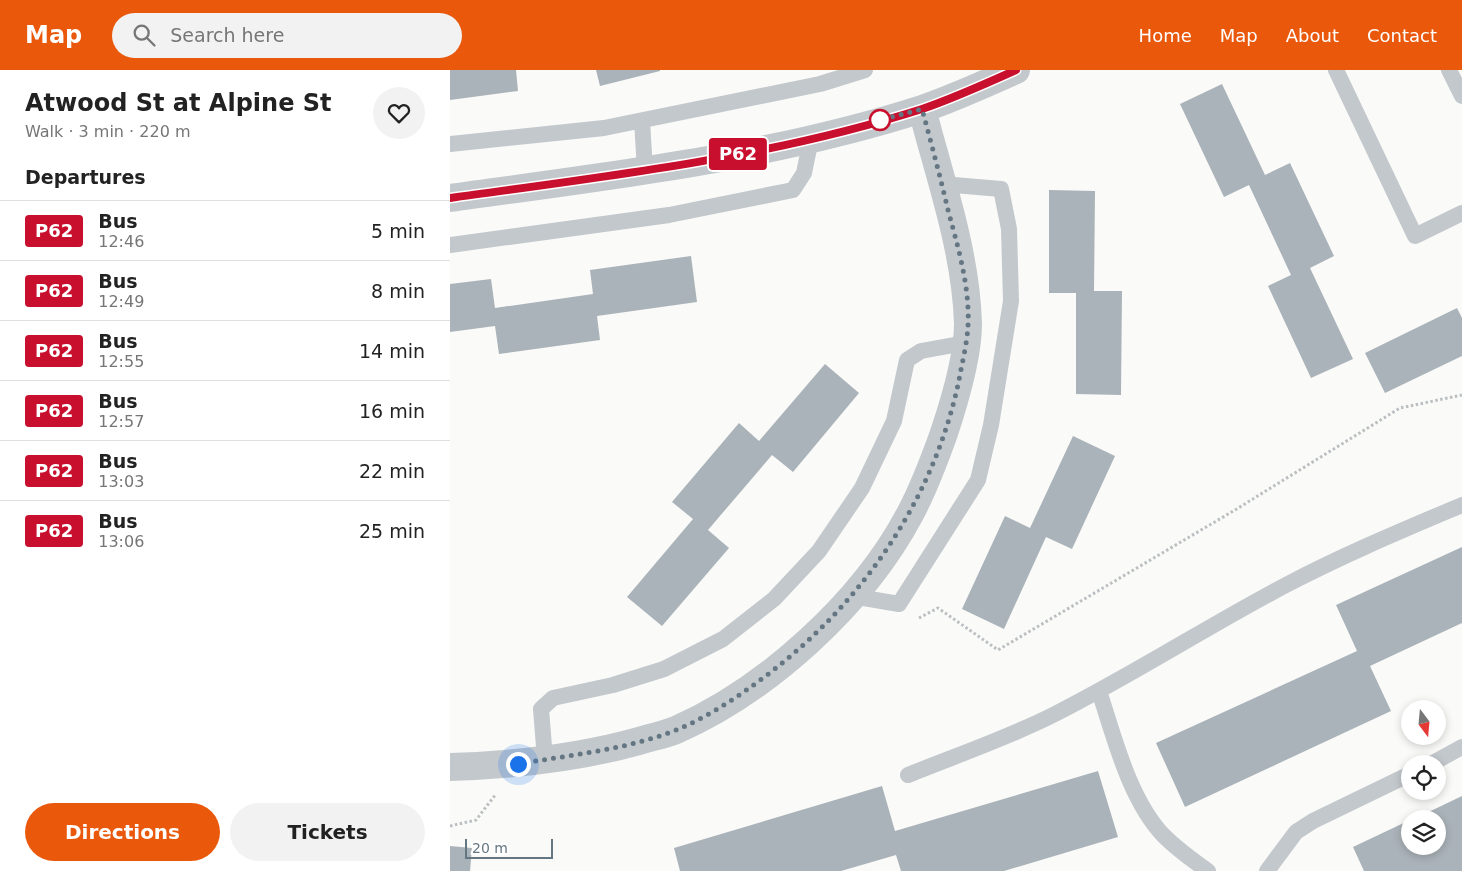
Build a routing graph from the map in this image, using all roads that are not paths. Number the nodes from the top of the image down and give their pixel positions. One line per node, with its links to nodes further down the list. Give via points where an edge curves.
1 (865, 70): 7 (lane, via 820,84)
2 (1016, 70): 6 (street)
3 (1336, 70): 13 (lane, via 1415,236)
4 (1449, 70): 5 (lane)
5 (1462, 96)
6 (922, 109): 8 (street); 11 (street)
7 (642, 120): 9 (lane, via 604,128); 10 (lane)
8 (812, 139): 10 (street); 14 (lane, via 804,174 793,190 669,215)
9 (450, 144)
10 (645, 170): 12 (street)
11 (942, 184): 15 (street, via 960,255 968,326); 17 (lane, via 1001,189 1009,229 1011,300 991,425 978,480 899,604)
12 (450, 198)
13 (1462, 213)
14 (450, 244)
15 (965, 343): 17 (street, via 954,406 928,479 908,517); 21 (lane, via 921,351 907,360 894,421 862,488 819,551 774,599 723,639 664,669 614,685 553,698 541,709)
16 (1462, 505): 18 (lane, via 1375,541 1287,584)
17 (852, 596): 21 (street, via 802,648 711,714 673,731 613,748)
18 (1098, 691): 23 (lane, via 1053,715); 25 (lane, via 1124,764 1147,813 1163,835)
19 (1462, 747): 20 (lane)
20 (1446, 756)
21 (545, 759): 22 (street, via 505,766)
22 (450, 767)
23 (908, 775)
24 (1401, 778): 26 (lane, via 1296,832)
25 (1208, 871)
26 (1267, 871)

